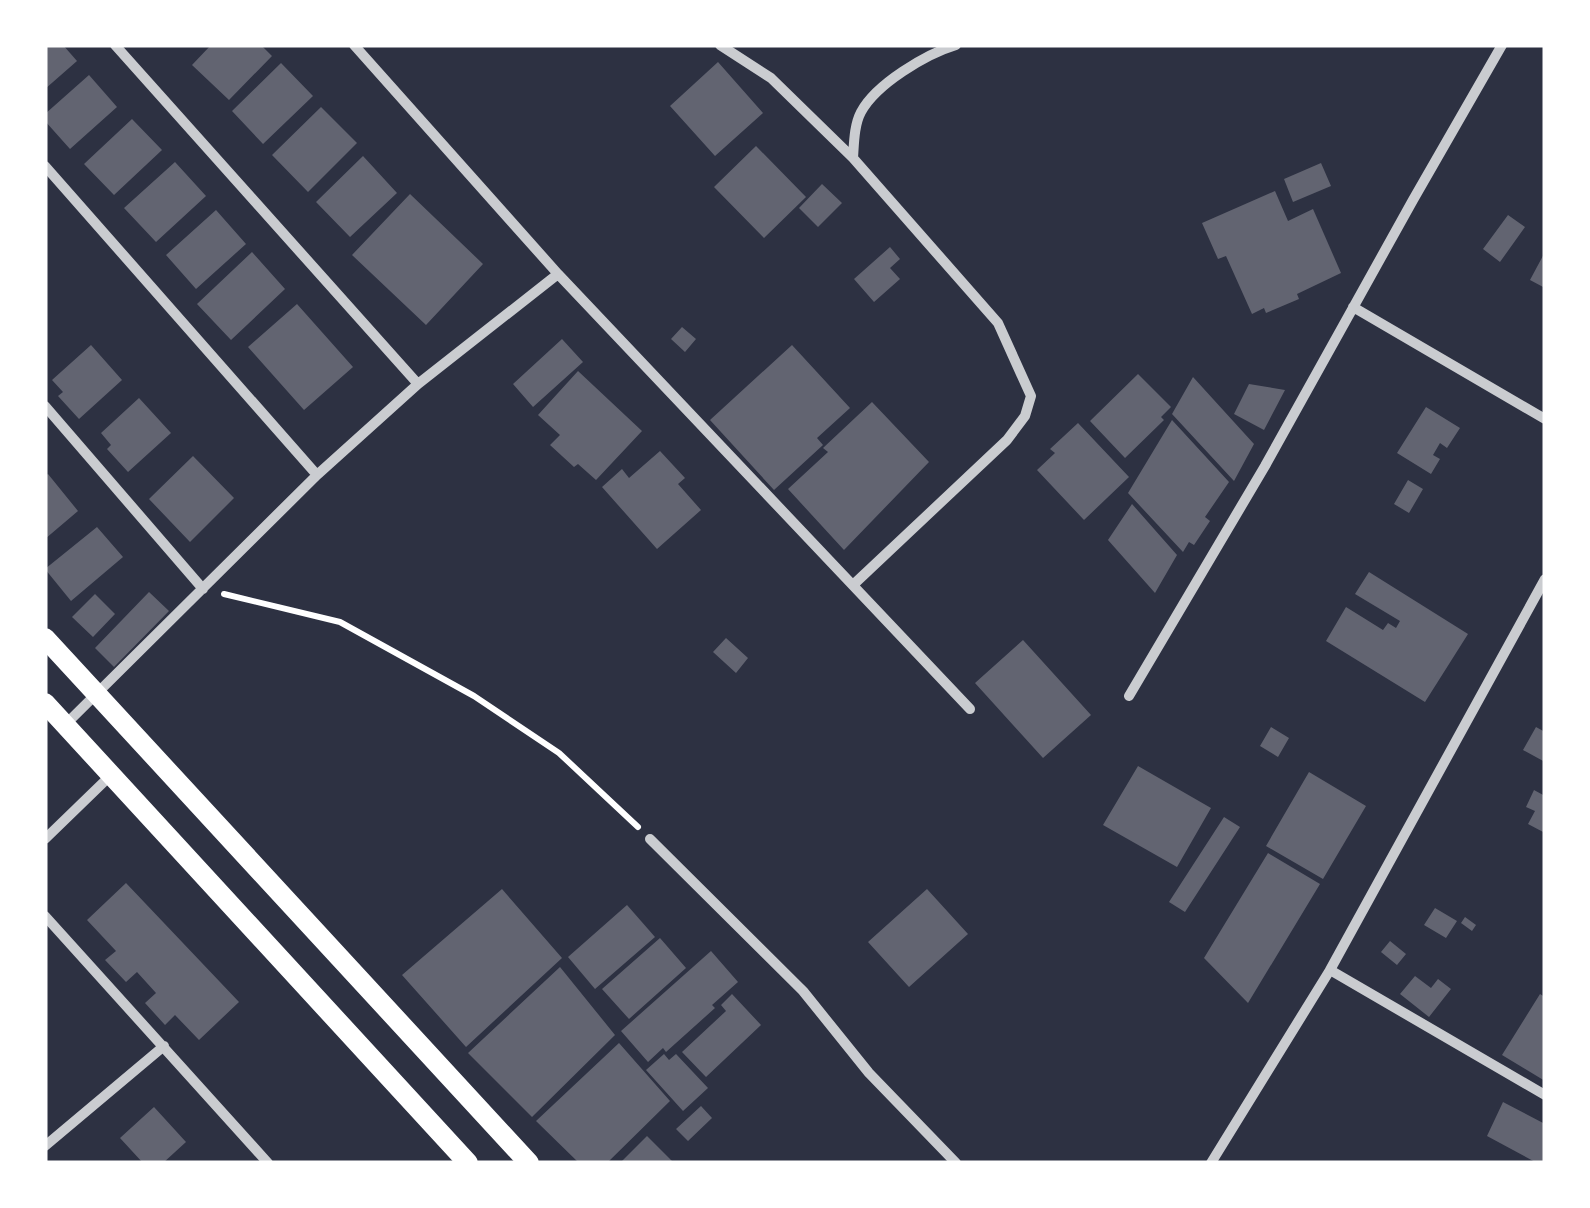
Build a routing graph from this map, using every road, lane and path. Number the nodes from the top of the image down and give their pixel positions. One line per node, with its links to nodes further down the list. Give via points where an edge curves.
1 (115, 45): 10 (street)
2 (354, 45): 8 (street)
3 (720, 45): 6 (street, via 771,78)
4 (956, 45): 6 (street, via 908,67 878,92 860,112)
5 (1502, 45): 9 (street)
6 (853, 158): 15 (street, via 998,323 1031,396 1007,440)
7 (45, 166): 13 (street)
8 (558, 274): 10 (street); 15 (street)
9 (1354, 308): 12 (street); 19 (street)
10 (418, 384): 13 (street)
11 (45, 406): 16 (street)
12 (1545, 419)
13 (318, 475): 16 (street)
14 (1545, 579): 27 (street)
15 (853, 585): 21 (street)
16 (204, 589): 18 (street); 25 (path, via 340,622 474,696 559,753)
17 (45, 638): 18 (main road)
18 (96, 693): 22 (street); 33 (main road)
19 (1129, 696)
20 (45, 703): 22 (main road)
21 (970, 709)
22 (65, 724): 23 (main road)
23 (112, 774): 24 (street); 32 (main road)
24 (45, 839)
25 (650, 839): 34 (street, via 804,991 869,1074)
26 (45, 916): 28 (street)
27 (1330, 970): 29 (street); 35 (street)
28 (164, 1046): 30 (street); 31 (street)
29 (1545, 1095)
30 (45, 1146)
31 (268, 1163)
32 (468, 1163)
33 (529, 1163)
34 (956, 1163)
35 (1211, 1163)

